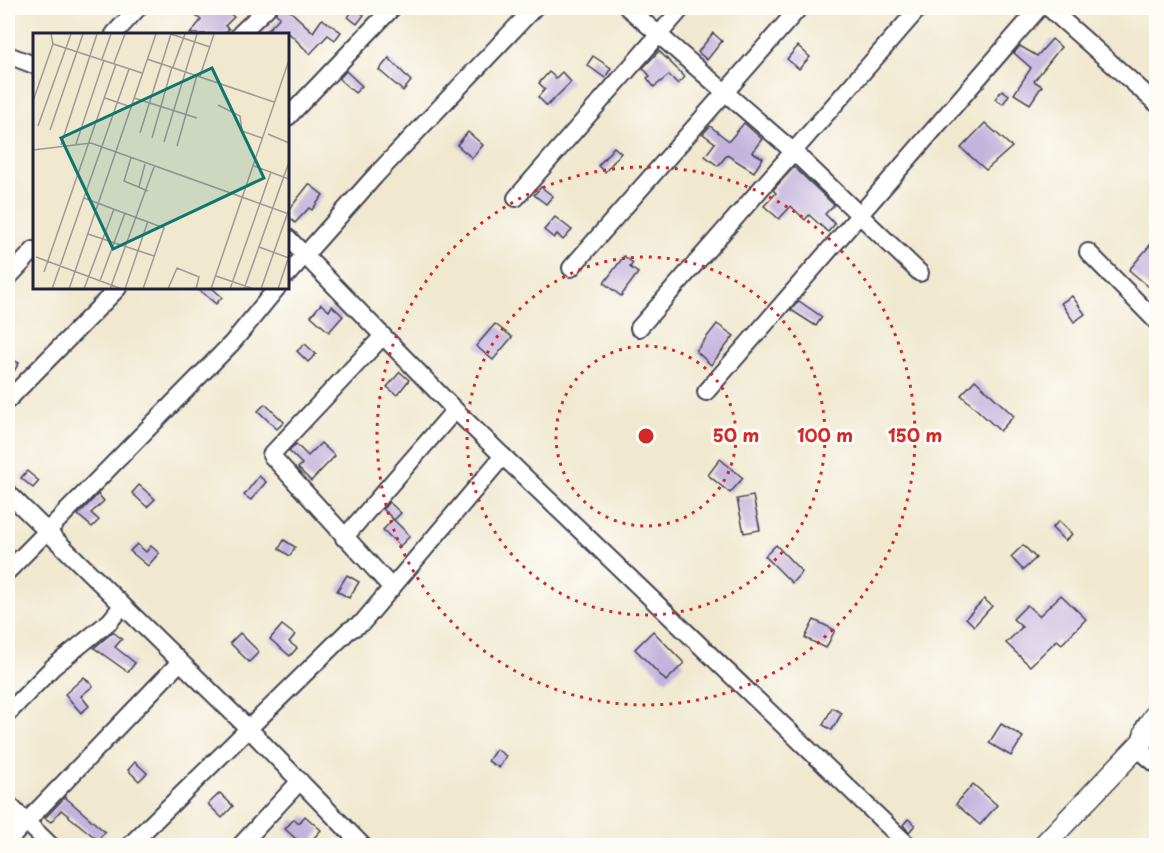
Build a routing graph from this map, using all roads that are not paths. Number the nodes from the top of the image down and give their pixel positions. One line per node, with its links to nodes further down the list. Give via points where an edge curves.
1 (138, 8): 11 (street)
2 (267, 8): 12 (street)
3 (392, 8): 18 (street)
4 (532, 8): 25 (street)
5 (628, 8): 13 (street)
6 (682, 8): 13 (street)
7 (799, 8): 16 (street)
8 (919, 8): 19 (street)
9 (1039, 8): 21 (street)
10 (1061, 11): 17 (street)
11 (115, 33)
12 (241, 33)
13 (659, 34): 16 (street); 20 (street)
14 (8, 55): 15 (street)
15 (33, 65)
16 (726, 92): 19 (street); 26 (street)
17 (1156, 103)
18 (290, 115)
19 (795, 153): 21 (street); 33 (street)
20 (516, 198)
21 (859, 215): 28 (street); 35 (street)
22 (290, 240): 25 (street)
23 (33, 251): 29 (street)
24 (1089, 252): 32 (street)
25 (304, 255): 27 (street); 34 (street)
26 (571, 268)
27 (290, 272)
28 (920, 273)
29 (8, 278)
30 (116, 290): 36 (street)
31 (275, 290): 40 (street, via 232,343)
32 (1156, 321)
33 (639, 328)
34 (383, 336): 37 (street); 41 (street, via 271,455)
35 (706, 392)
36 (8, 400)
37 (455, 410): 38 (street); 41 (street)
38 (503, 456): 43 (street); 59 (street)
39 (8, 493): 40 (street)
40 (47, 532): 42 (street); 44 (street)
41 (345, 538): 43 (street)
42 (8, 571)
43 (392, 588): 48 (street, via 362,623 348,631)
44 (122, 606): 45 (street); 46 (street)
45 (180, 662): 48 (street); 53 (street)
46 (8, 713)
47 (1156, 714): 49 (main road, via 1147,727)
48 (247, 727): 51 (street); 56 (street)
49 (1145, 742): 50 (street); 60 (main road)
50 (1156, 764)
51 (300, 781): 57 (street); 58 (street)
52 (8, 804): 53 (street)
53 (27, 822): 54 (street); 55 (street)
54 (8, 841)
55 (51, 846)
56 (129, 846)
57 (240, 846)
58 (363, 846)
59 (909, 846)
60 (1043, 846)

